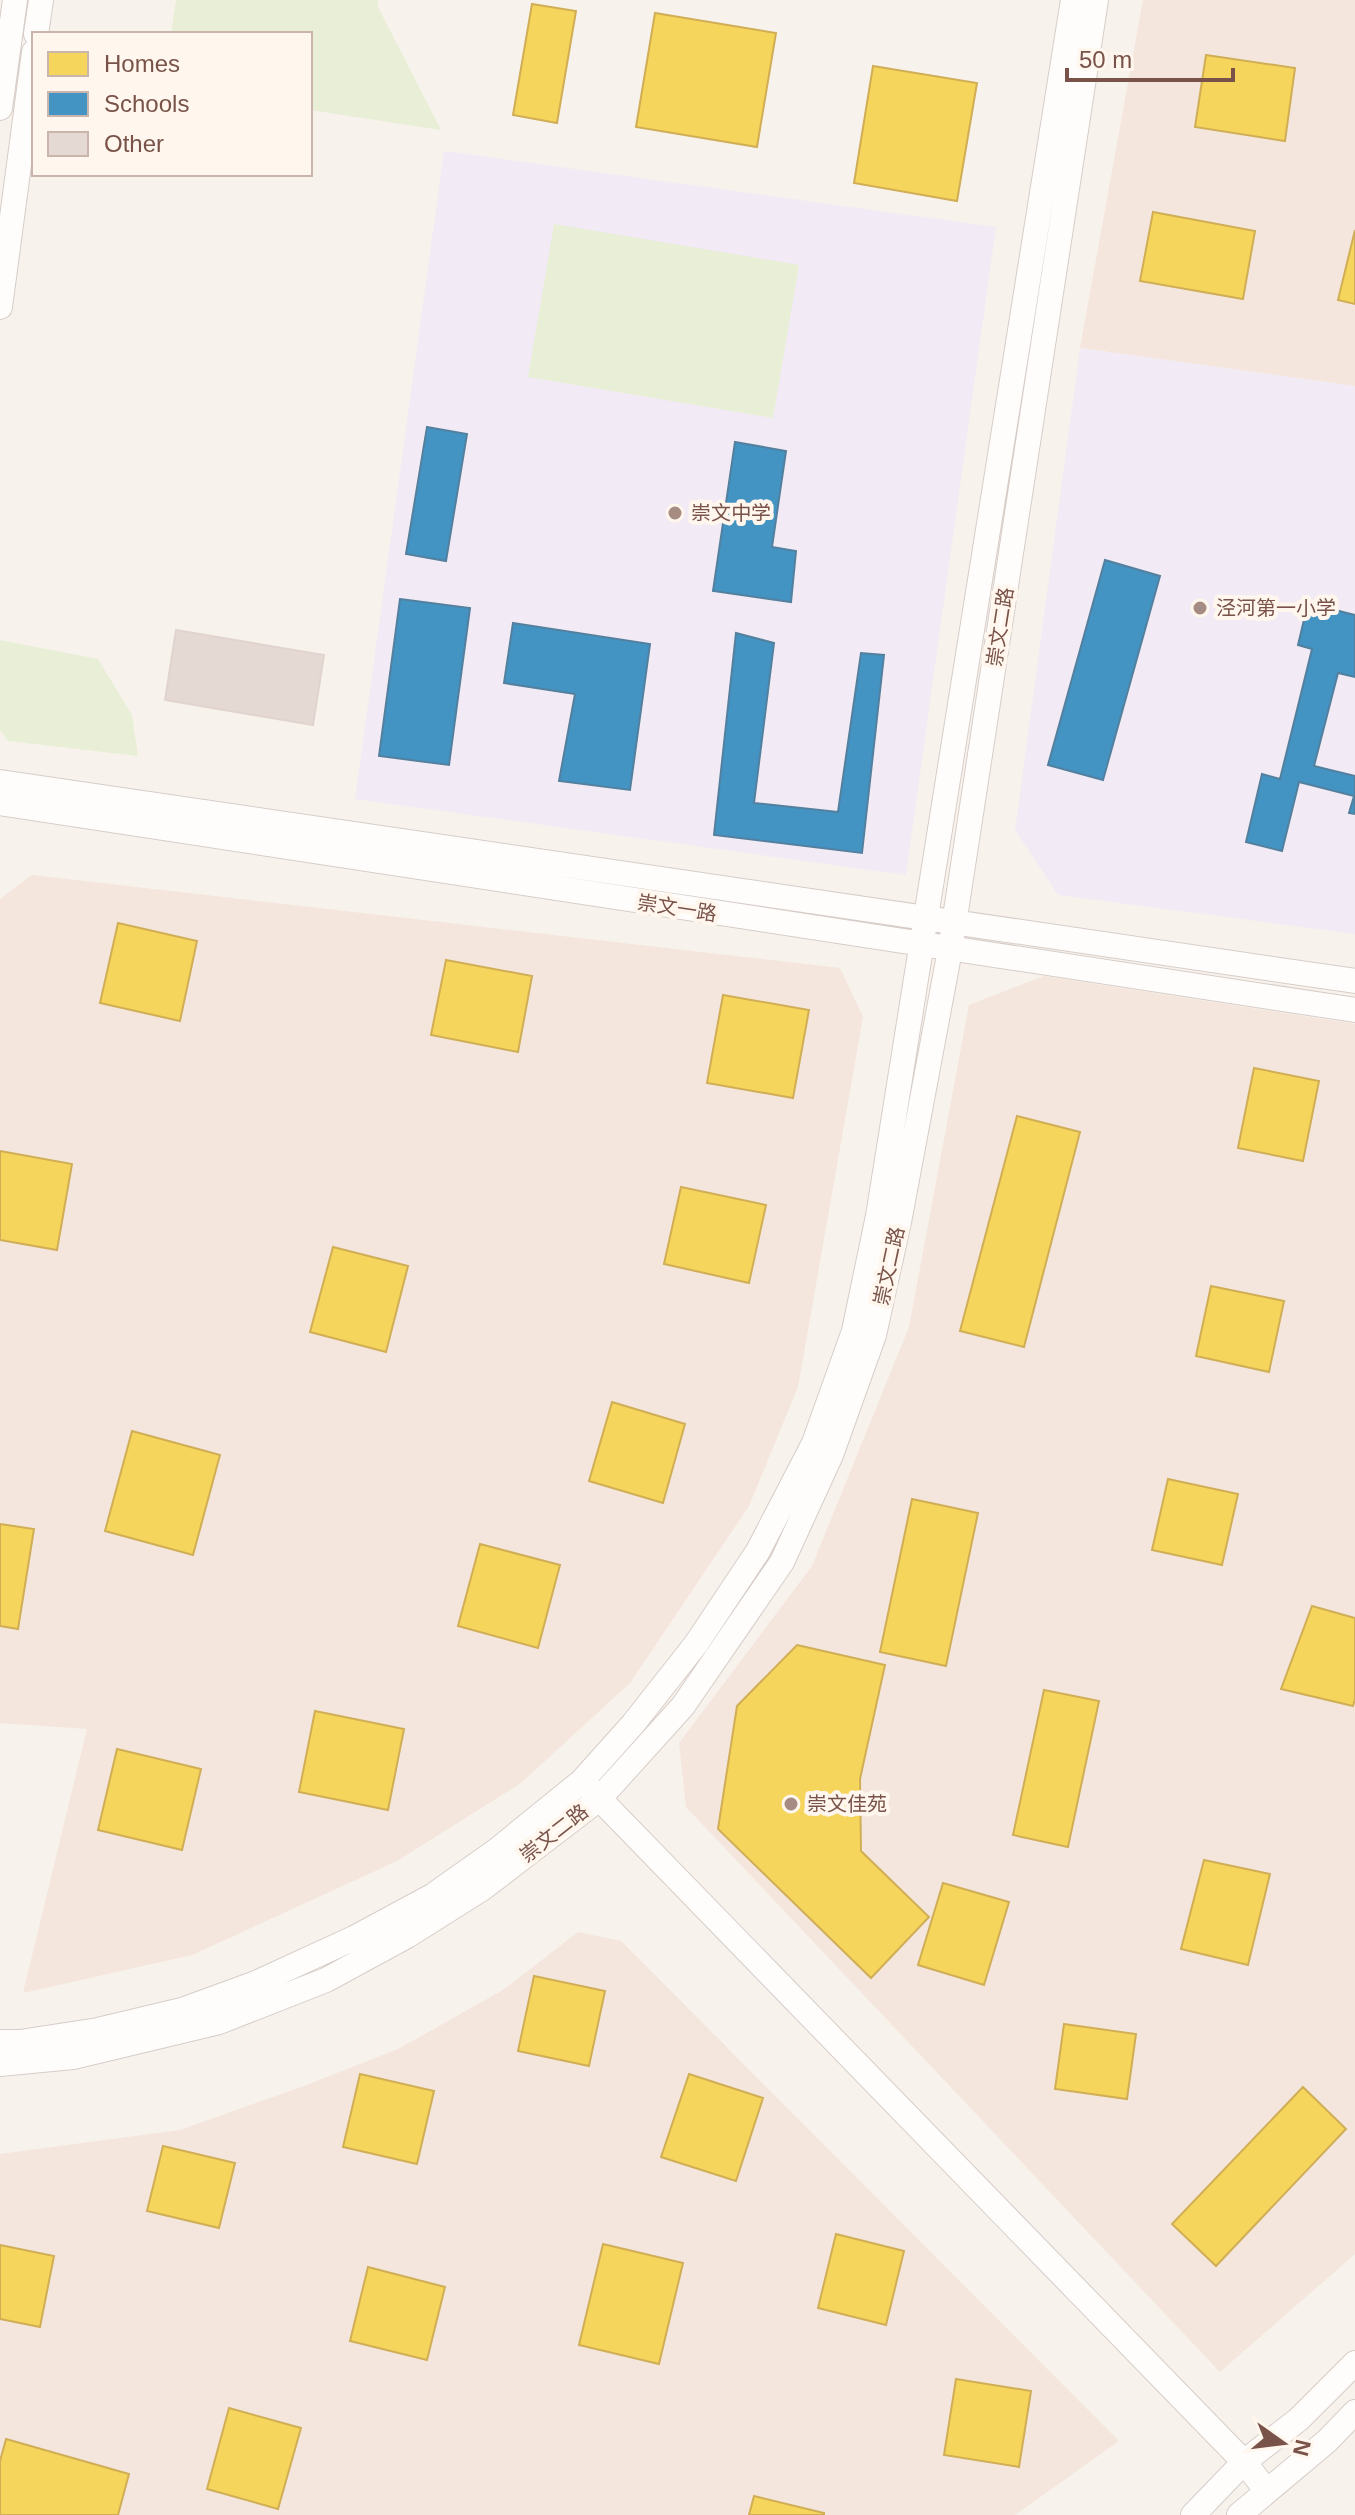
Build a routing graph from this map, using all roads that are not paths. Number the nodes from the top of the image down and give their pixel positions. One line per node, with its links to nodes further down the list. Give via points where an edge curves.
1 (15, 0): 7 (street)
2 (41, 0): 5 (street)
3 (1073, 0): 11 (street, 崇文二路)
4 (1096, 0): 12 (street, 崇文二路)
5 (36, 32)
6 (32, 67): 8 (street)
7 (0, 108)
8 (0, 307)
9 (0, 782): 11 (street, 崇文一路)
10 (0, 803): 13 (street, 崇文一路)
11 (926, 918): 12 (street, 崇文一路); 13 (street, 崇文二路)
12 (954, 922): 14 (street, 崇文二路); 15 (street, 崇文一路)
13 (922, 945): 14 (street, 崇文一路); 17 (street, 崇文二路, via 854,1331 814,1443 758,1551)
14 (950, 950): 16 (street, 崇文一路); 17 (street, 崇文二路, via 874,1335 831,1455 782,1562 683,1706)
15 (1355, 981)
16 (1355, 1010)
17 (590, 1790): 18 (street, 崇文二路, via 432,1896 270,1976 182,2010 112,2027); 19 (street, 崇文二路, via 483,1888 326,1980 219,2022 73,2057); 22 (street)
18 (0, 2042)
19 (0, 2064)
20 (1355, 2363): 22 (street, via 1299,2419)
21 (1355, 2412): 23 (street)
22 (1244, 2462): 23 (street); 24 (street)
23 (1267, 2491): 25 (street)
24 (1193, 2515)
25 (1239, 2515)

